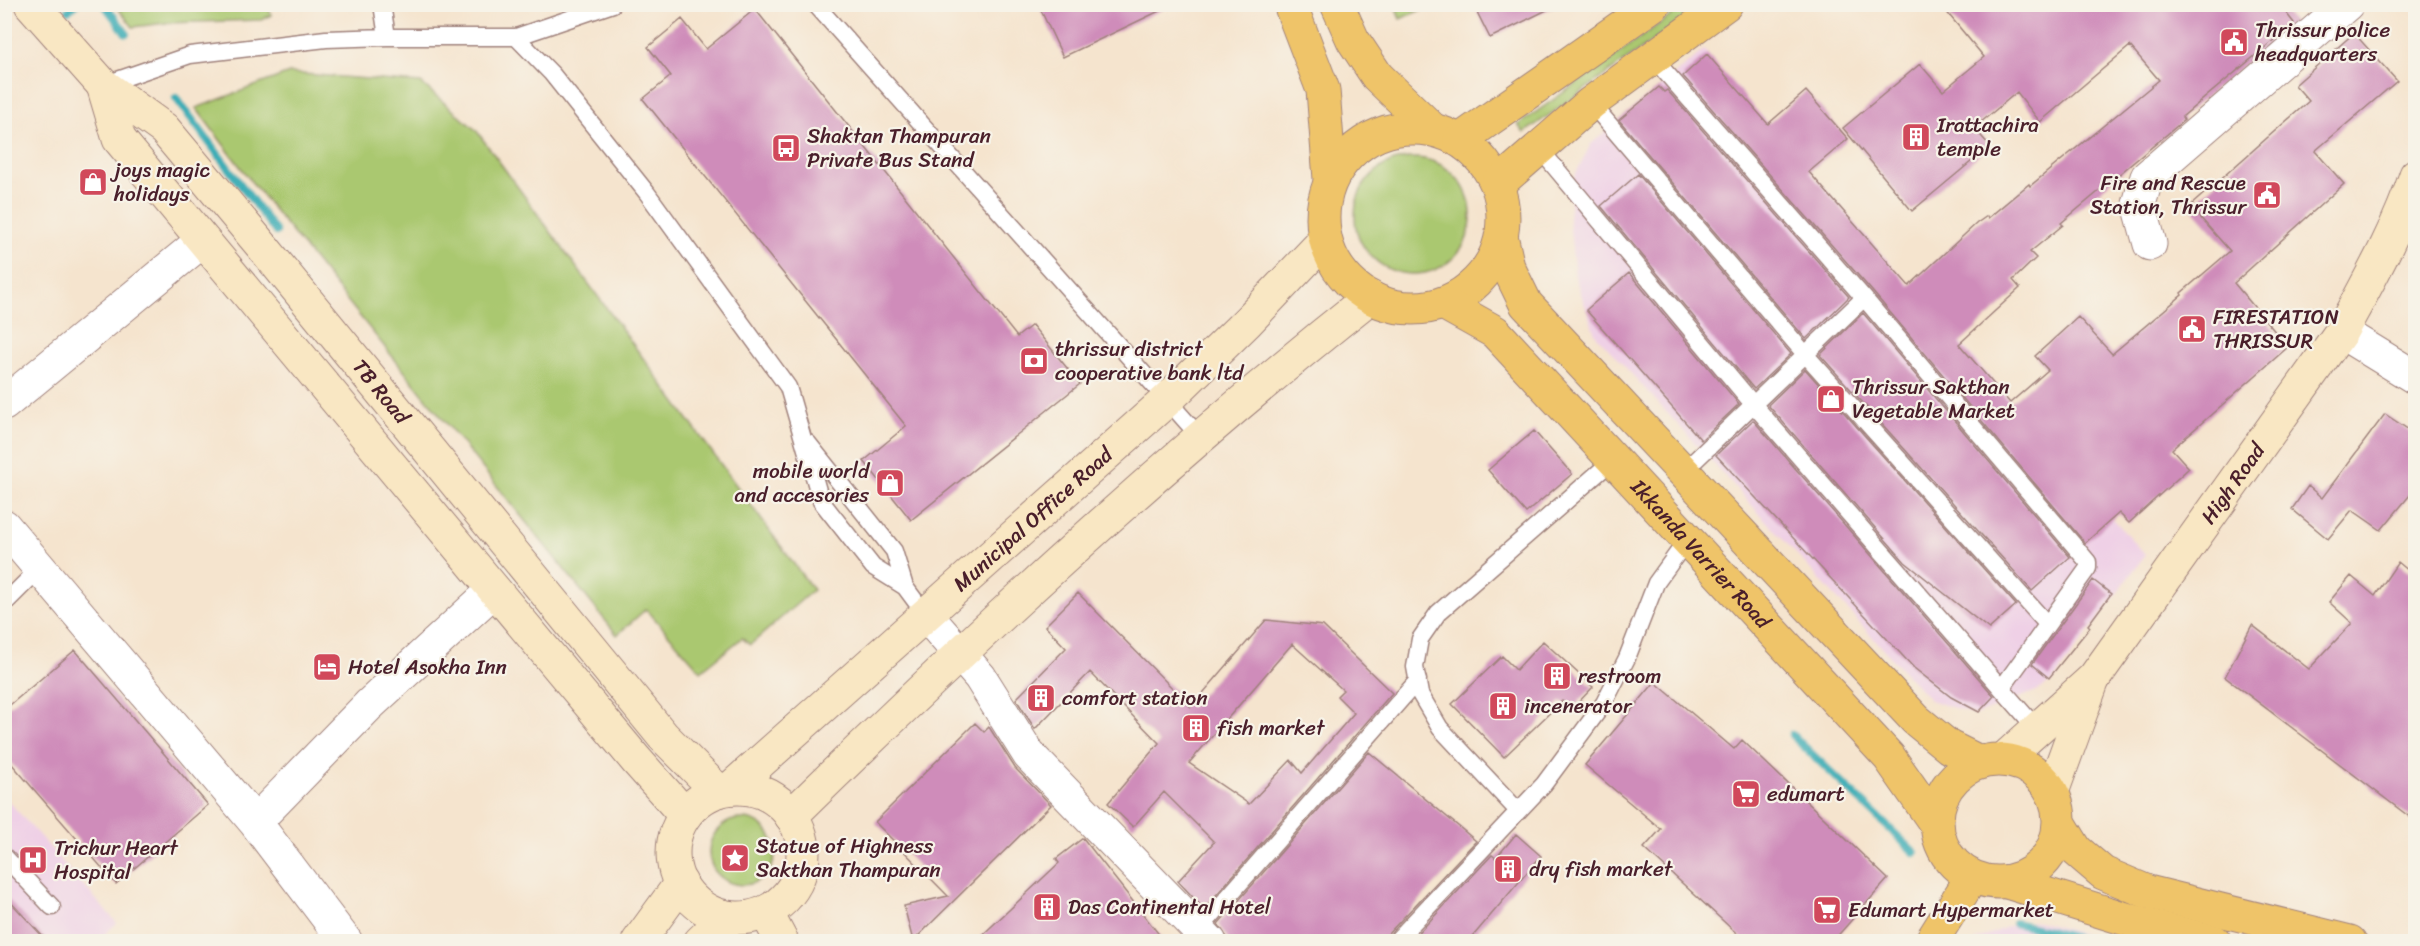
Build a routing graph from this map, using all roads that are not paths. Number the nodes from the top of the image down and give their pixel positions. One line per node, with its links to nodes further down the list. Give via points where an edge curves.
1 (31, 4): 13 (main road, TB Road)
2 (382, 4): 10 (lane)
3 (613, 4): 11 (lane)
4 (815, 4): 30 (lane)
5 (1290, 4): 18 (main road, via 1323,90)
6 (1337, 4): 15 (main road, via 1353,40 1377,76)
7 (1654, 4): 15 (main road)
8 (1726, 4): 12 (main road)
9 (2347, 4): 23 (street, via 2147,177 2139,204)
10 (387, 37): 11 (lane); 13 (lane, via 326,39 190,55)
11 (516, 37): 33 (lane, via 552,74 647,193 788,387)
12 (1653, 58): 14 (main road); 25 (lane)
13 (103, 85): 22 (main road, via 119,139); 51 (main road, TB Road, via 164,129 663,736)
14 (1591, 103): 16 (main road); 28 (lane)
15 (1446, 134): 18 (main road, via 1401,127 1372,136 1347,154); 19 (main road, via 1476,152)
16 (1538, 147): 19 (main road); 32 (lane)
17 (2415, 175): 27 (main road, High Road, via 2408,199)
18 (1330, 179): 20 (main road, via 1322,209)
19 (1498, 184): 21 (main road, via 1504,212)
20 (1324, 240): 24 (main road, via 1336,266 1354,288); 30 (main road, Municipal Office Road)
21 (1502, 240): 26 (main road, via 1490,267 1471,289); 36 (main road, Ikkanda Varrier Road, via 1508,267 1526,304)
22 (202, 242): 31 (street); 41 (main road)
23 (2150, 244)
24 (1370, 297): 26 (main road, via 1397,308); 34 (main road)
25 (1864, 298): 28 (lane); 44 (lane, via 2088,562 2088,568)
26 (1445, 304): 35 (main road, Ikkanda Varrier Road, via 1495,332)
27 (2341, 332): 29 (street); 46 (main road, High Road)
28 (1805, 354): 32 (lane); 44 (lane)
29 (2415, 378)
30 (1167, 400): 34 (lane); 43 (main road, Municipal Office Road)
31 (4, 404)
32 (1753, 404): 36 (lane); 48 (lane)
33 (802, 436): 40 (lane, via 894,551); 40 (lane, via 821,501 873,567)
34 (1200, 437): 45 (main road)
35 (1613, 460): 38 (main road, Ikkanda Varrier Road); 47 (lane, via 1438,614 1420,639 1414,667)
36 (1683, 472): 50 (main road, Ikkanda Varrier Road, via 1916,720 1949,747)
37 (4, 526): 39 (street)
38 (1687, 540): 53 (lane, via 1656,583 1627,658 1604,703 1544,784); 57 (main road, Ikkanda Varrier Road, via 1889,757)
39 (41, 567): 42 (lane); 56 (street)
40 (905, 587): 43 (lane)
41 (494, 590): 54 (main road); 56 (street, via 369,705)
42 (4, 604)
43 (925, 614): 45 (street); 51 (main road, Municipal Office Road, via 811,719)
44 (2047, 624): 48 (lane, via 2004,685)
45 (959, 655): 55 (main road); 66 (street, via 980,677 1029,755)
46 (2094, 678): 49 (main road, High Road); 52 (main road)
47 (1418, 680): 53 (lane, via 1420,694 1440,728); 66 (lane)
48 (2000, 685): 49 (lane)
49 (2036, 728): 50 (main road, High Road)
50 (1992, 761): 52 (main road, via 2029,768); 57 (main road, via 1961,771 1947,786 1938,805)
51 (724, 790): 54 (main road, via 700,800); 55 (main road, via 744,788 765,793)
52 (2052, 792): 58 (main road)
53 (1518, 811): 71 (lane)
54 (686, 814): 62 (main road, via 677,830 674,848)
55 (791, 816): 64 (main road, via 803,842 802,863 796,883 783,900)
56 (255, 822): 67 (street)
57 (1936, 824): 60 (main road, via 1947,856)
58 (2060, 824): 61 (main road, via 2049,856 2038,869); 74 (main road, via 2076,850 2103,873 2148,892)
59 (4, 856): 63 (lane)
60 (1972, 878): 61 (main road); 72 (main road)
61 (2007, 882): 73 (main road)
62 (681, 883): 65 (main road, via 708,910); 68 (main road)
63 (52, 907)
64 (766, 912): 65 (main road, via 747,918); 70 (main road)
65 (726, 916): 69 (main road)
66 (1204, 936)
67 (346, 942)
68 (638, 942)
69 (700, 942)
70 (782, 942)
71 (1395, 942)
72 (1931, 942)
73 (2215, 942)
74 (2350, 942)

